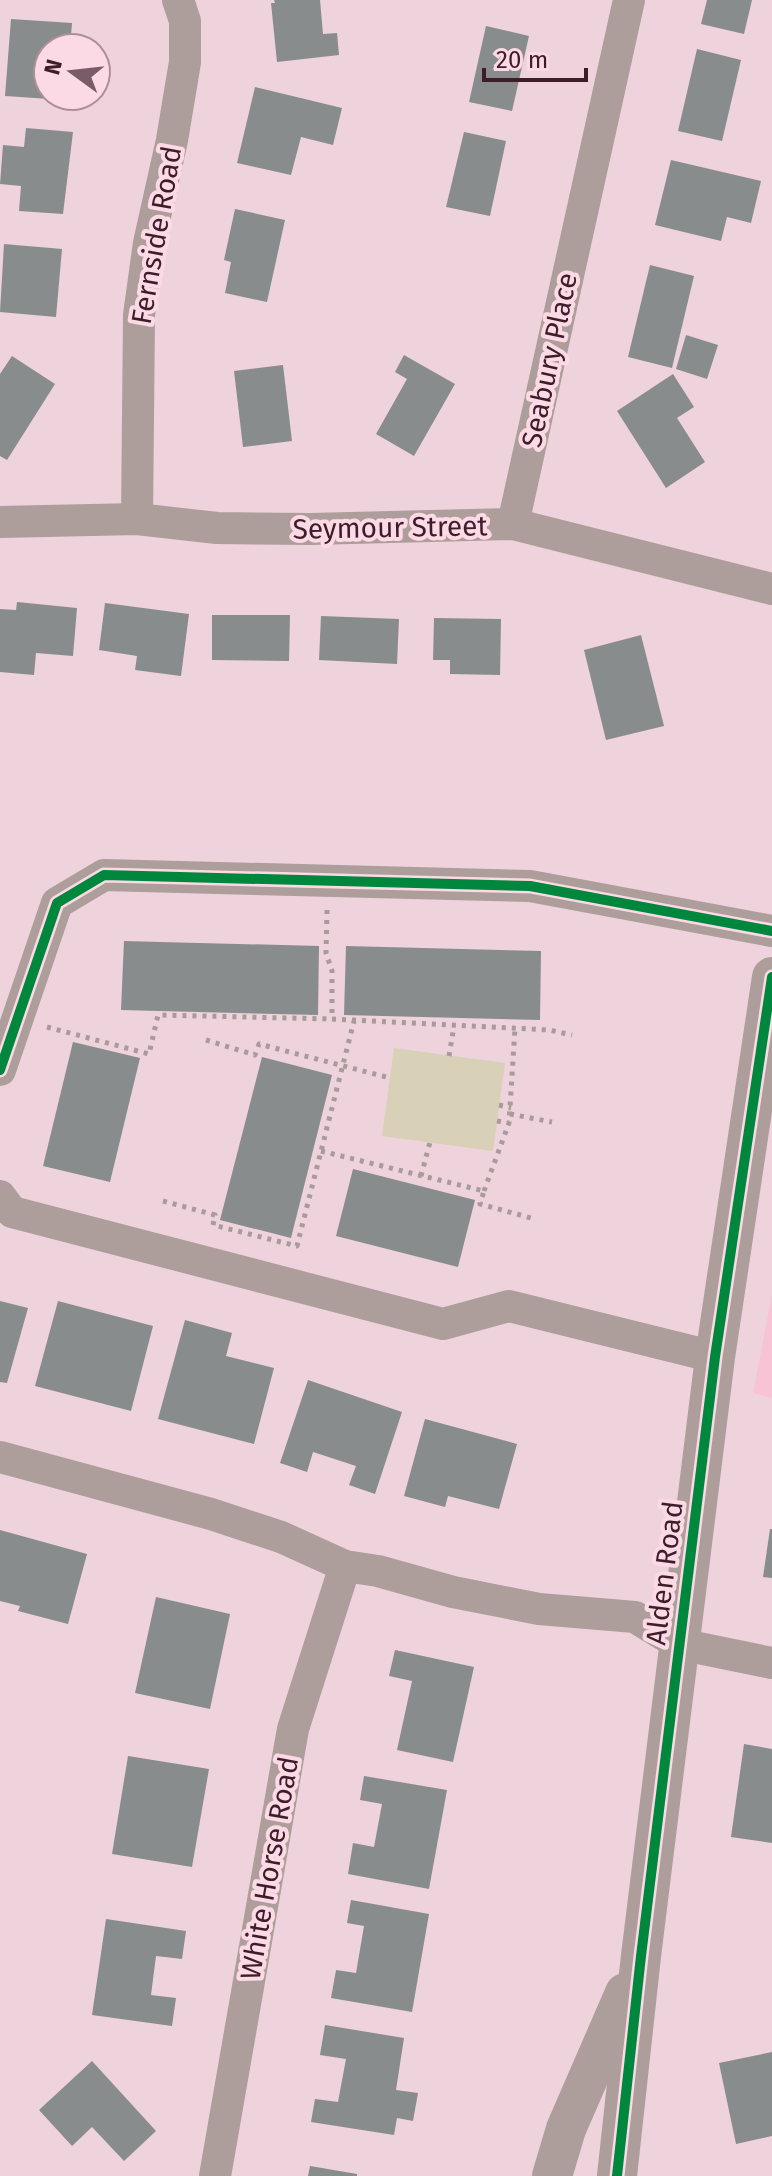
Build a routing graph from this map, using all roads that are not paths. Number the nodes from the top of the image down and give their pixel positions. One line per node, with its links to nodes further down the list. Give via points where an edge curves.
1 (178, 0): 3 (street, Fernside Road, via 185,21 185,62 139,315)
2 (629, 0): 5 (street, Seabury Place)
3 (137, 519): 4 (street, Seymour Street); 5 (street, Seymour Street, via 280,529)
4 (0, 522)
5 (513, 524): 6 (street, Seymour Street)
6 (772, 589)
7 (772, 931): 9 (street, via 530,886 104,875 57,903)
8 (772, 977): 11 (street, Alden Road)
9 (0, 1070)
10 (0, 1196): 11 (street, via 12,1212 443,1324 509,1306)
11 (715, 1357): 14 (street, Alden Road)
12 (0, 1457): 13 (street, via 211,1514)
13 (345, 1566): 14 (street, via 539,1609 635,1617); 17 (street, White Horse Road, via 293,1729)
14 (679, 1644): 15 (street); 16 (street, Alden Road)
15 (772, 1663)
16 (641, 1956): 18 (street, Alden Road, via 566,2129); 19 (street, Alden Road)
17 (215, 2176)
18 (552, 2176)
19 (617, 2176)

